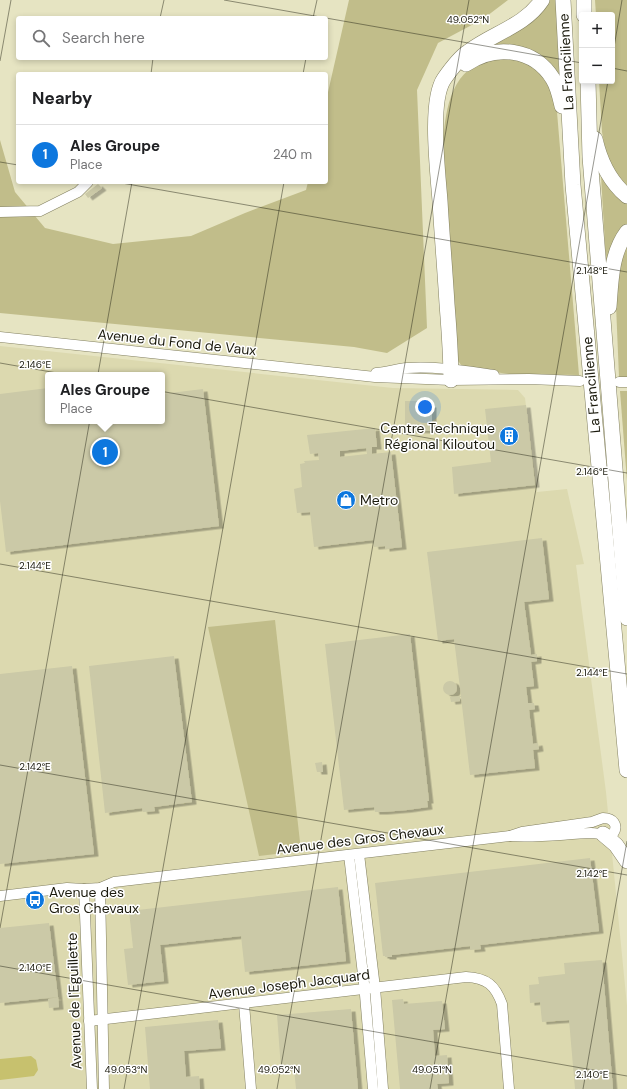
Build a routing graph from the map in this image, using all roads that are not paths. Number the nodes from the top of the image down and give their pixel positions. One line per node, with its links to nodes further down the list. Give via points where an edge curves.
1 (542, 0): 7 (highway, via 526,17 468,52 449,71 439,91)
2 (563, 0): 9 (highway, La Francilienne)
3 (584, 0): 4 (highway, La Francilienne)
4 (584, 12)
5 (588, 84): 6 (highway, La Francilienne)
6 (589, 110): 10 (highway, via 604,166 613,182); 14 (highway, La Francilienne, via 590,157)
7 (436, 122): 9 (highway, via 447,89 455,75 476,57 502,51 525,56 535,61 554,79 562,105); 15 (highway)
8 (86, 184): 11 (street, via 78,192 40,211)
9 (573, 185): 18 (highway, La Francilienne)
10 (627, 196)
11 (0, 212)
12 (627, 232): 14 (highway, via 620,242 612,272)
13 (0, 337): 15 (street, Avenue du Fond de Vaux, via 350,373 377,373 408,368)
14 (606, 354): 17 (highway, La Francilienne)
15 (451, 374): 16 (street, Avenue du Fond de Vaux)
16 (580, 381)
17 (627, 618)
18 (627, 770)
19 (603, 834): 20 (street); 20 (street, via 611,835 614,832 616,827 612,820 602,818 592,822); 23 (highway, via 616,845)
20 (510, 836): 21 (street, Avenue des Gros Chevaux)
21 (360, 854): 22 (street, Avenue des Gros Chevaux); 27 (street)
22 (349, 855): 24 (street, Avenue des Gros Chevaux, via 114,882); 27 (street)
23 (627, 861)
24 (100, 888): 25 (street, Avenue des Gros Chevaux); 29 (street, Avenue de l'Eguillette)
25 (84, 889): 26 (street, Avenue des Gros Chevaux, via 67,888); 30 (street, Avenue de l'Eguillette)
26 (0, 896)
27 (370, 988): 28 (street, Avenue Joseph Jacquard); 34 (street); 35 (street); 36 (street, Avenue Joseph Jacquard, via 466,977 480,979 491,985 502,1004)
28 (244, 1004): 29 (street, Avenue Joseph Jacquard); 33 (street)
29 (102, 1020): 30 (street, Avenue Joseph Jacquard); 32 (street, Avenue de l'Eguillette)
30 (89, 1021): 31 (street, Avenue de l'Eguillette)
31 (92, 1089)
32 (104, 1089)
33 (251, 1089)
34 (374, 1089)
35 (383, 1089)
36 (509, 1089)

